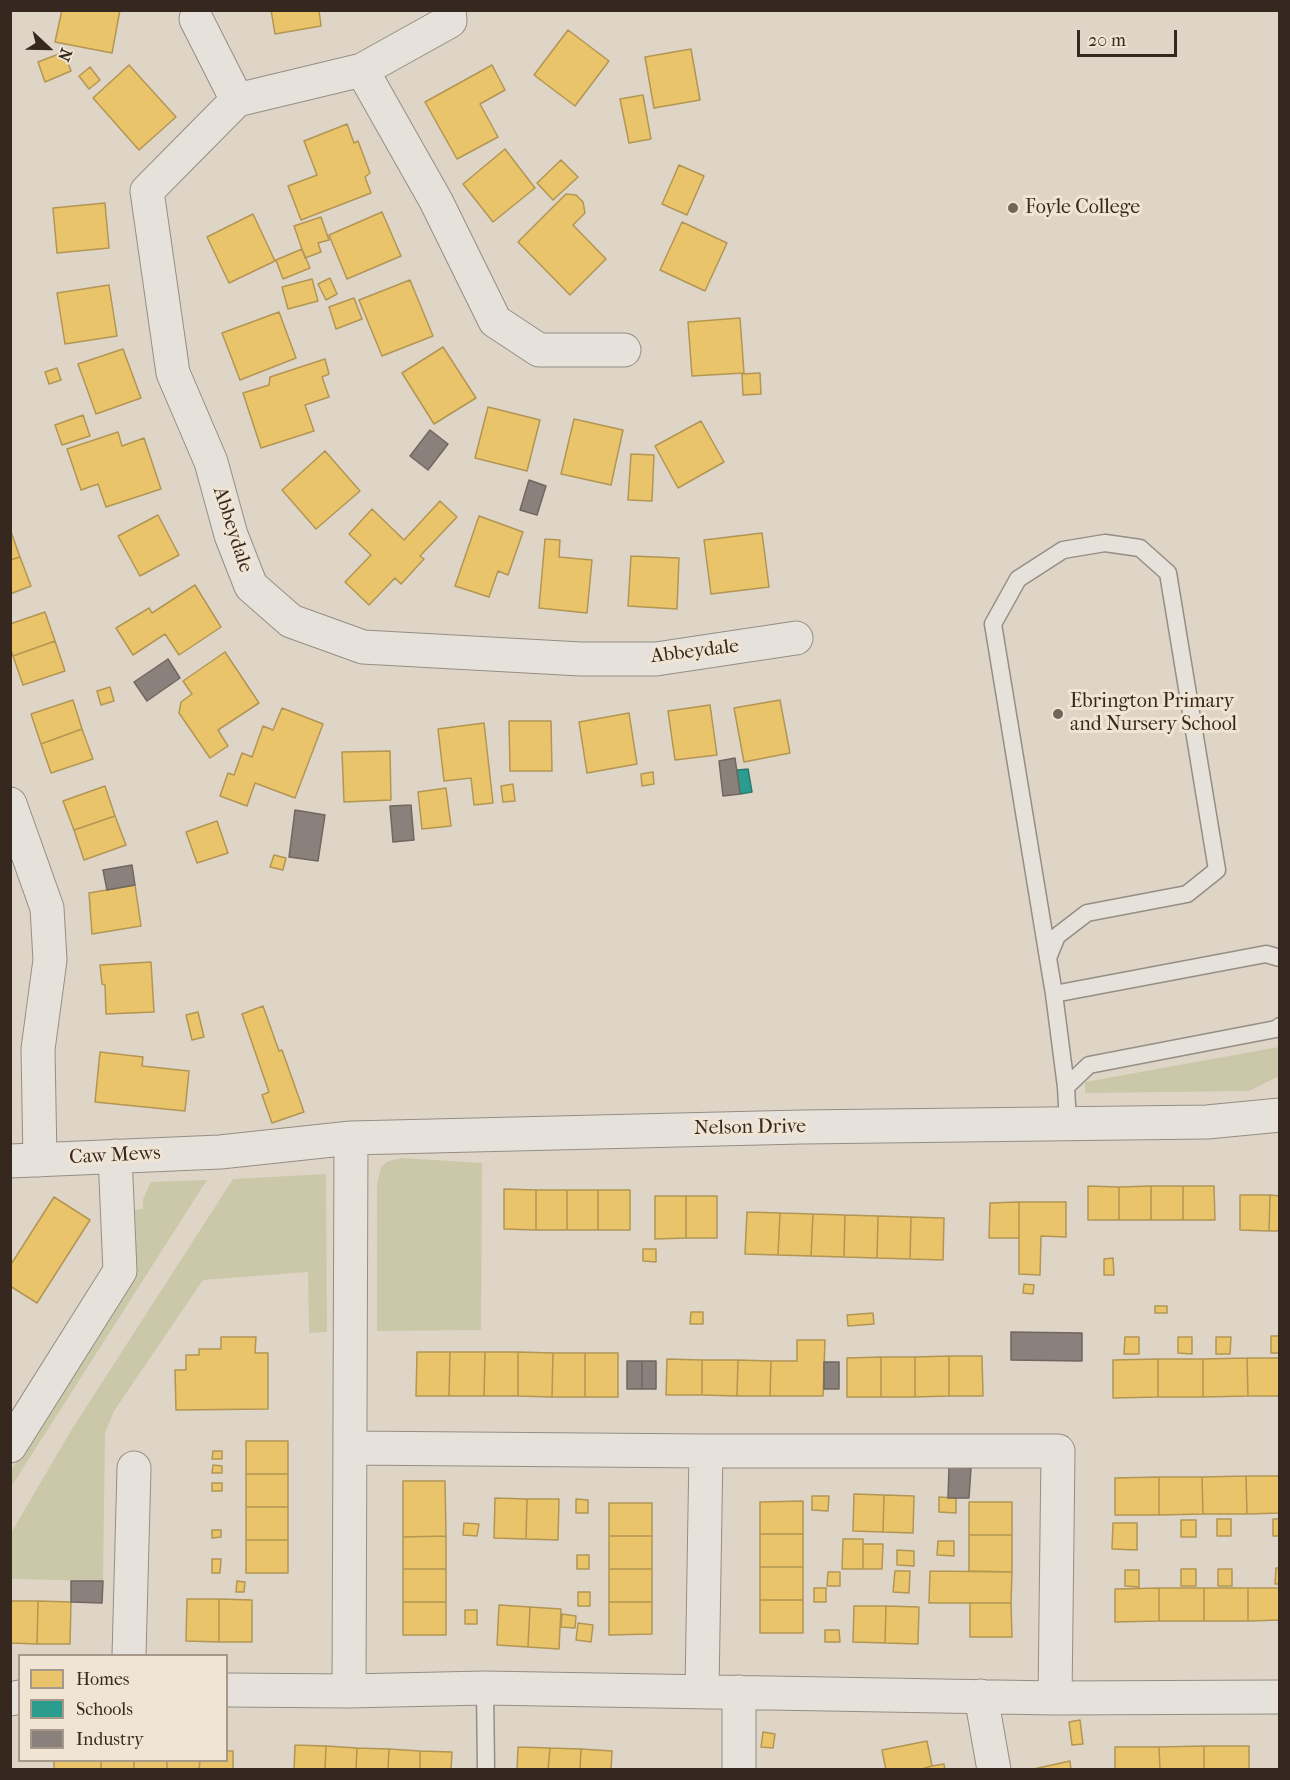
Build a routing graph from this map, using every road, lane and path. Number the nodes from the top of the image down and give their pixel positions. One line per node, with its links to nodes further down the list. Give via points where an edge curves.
1 (449, 10): 3 (street, via 450,21)
2 (196, 19): 4 (street)
3 (362, 70): 4 (street); 5 (street, via 436,201 495,321 539,350)
4 (237, 100): 6 (street, Abbeydale, via 147,191 173,373 211,462 231,536 251,586 291,621 363,647 581,659 656,658)
5 (624, 350)
6 (796, 638)
7 (10, 804): 18 (street, via 46,908 50,960)
8 (1048, 958): 8 (lane, via 993,624 1018,579 1063,550 1105,543 1140,548 1168,573 1217,870 1187,894 1087,913 1057,936); 10 (lane)
9 (1280, 958): 10 (lane, via 1266,954)
10 (1054, 993): 12 (lane)
11 (1280, 1026): 12 (lane, via 1089,1065)
12 (1066, 1087): 14 (lane)
13 (1280, 1115): 14 (street, Nelson Drive, via 1207,1122)
14 (1068, 1123): 15 (street, Nelson Drive)
15 (351, 1138): 16 (street, Nelson Drive); 20 (street)
16 (220, 1152): 17 (street, Caw Mews)
17 (115, 1156): 18 (street, Caw Mews); 19 (street, via 120,1271)
18 (25, 1160)
19 (10, 1446)
20 (351, 1448): 21 (street); 27 (street)
21 (706, 1451): 26 (street); 31 (street, via 1058,1450)
22 (134, 1468): 23 (street)
23 (129, 1654)
24 (485, 1688): 26 (street); 27 (street); 32 (lane)
25 (228, 1690): 27 (street)
26 (702, 1690): 28 (street)
27 (349, 1691)
28 (739, 1692): 29 (street); 33 (street)
29 (981, 1696): 31 (street); 34 (street)
30 (1280, 1697): 31 (street)
31 (1055, 1698)
32 (486, 1770)
33 (739, 1770)
34 (994, 1770)

